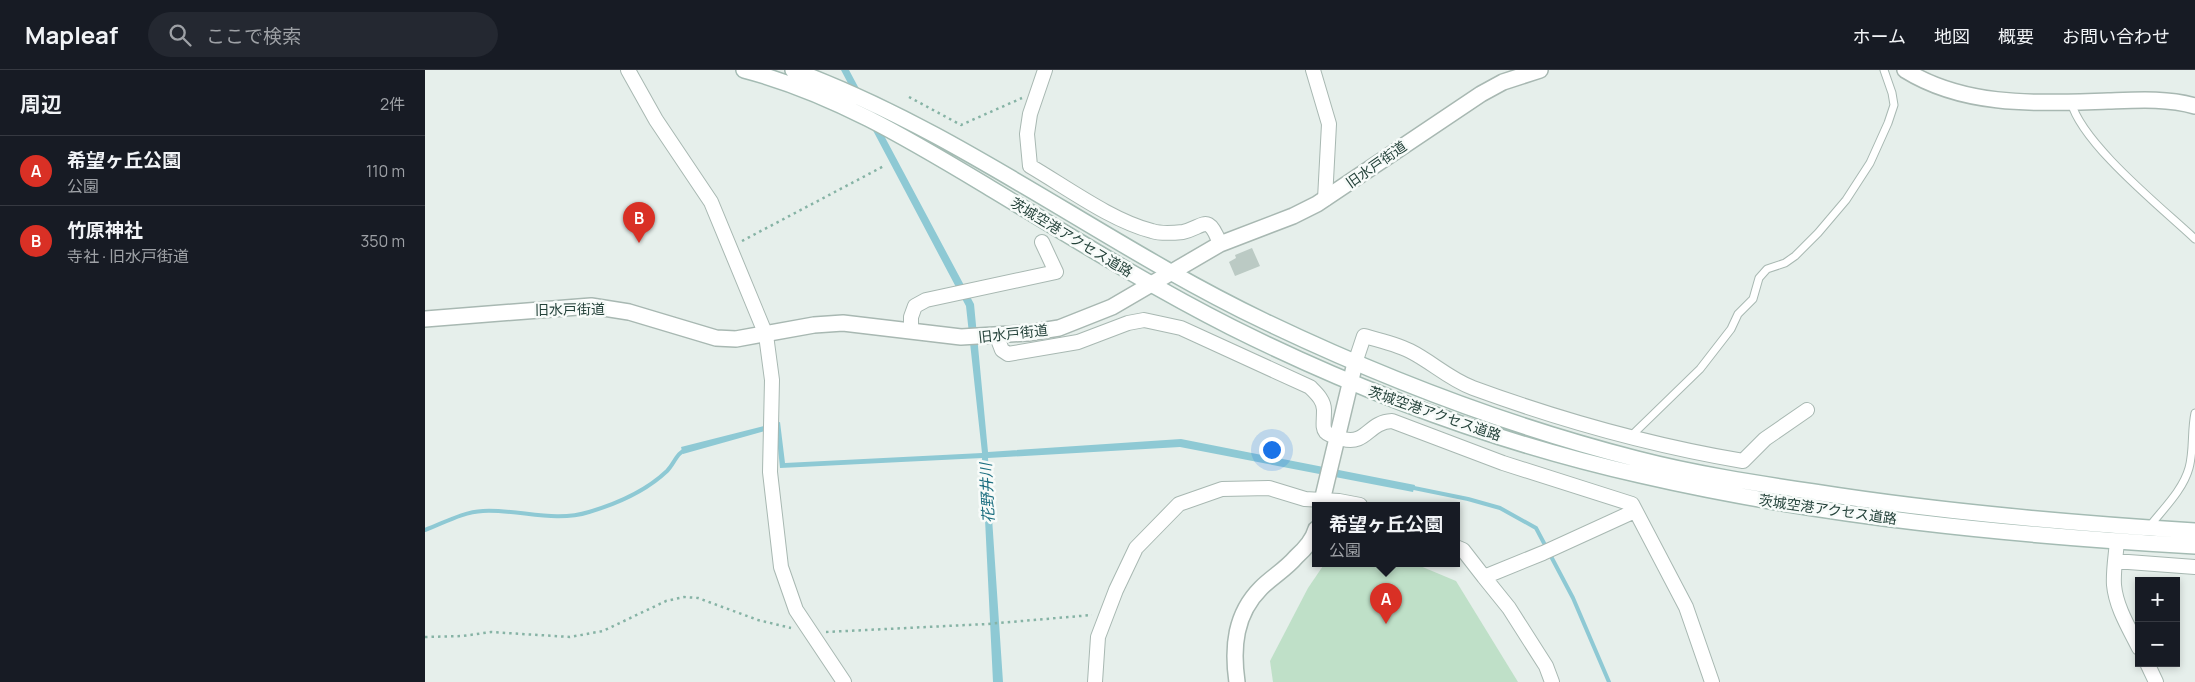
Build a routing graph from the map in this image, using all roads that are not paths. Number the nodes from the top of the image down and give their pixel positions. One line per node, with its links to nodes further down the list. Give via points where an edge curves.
1 (628, 70): 19 (street, via 656,120 711,202)
2 (744, 70): 16 (main road, 茨城空港アクセス道路, via 807,90 891,129)
3 (793, 70): 15 (main road, 茨城空港アクセス道路, via 879,105 917,125 1007,174)
4 (1045, 70): 14 (street, via 1030,114 1027,134 1030,166 1133,226 1171,233 1206,224 1215,230)
5 (1313, 70): 11 (street, via 1329,124)
6 (1540, 70): 11 (main road, 旧水戸街道, via 1503,82 1481,94)
7 (1884, 70): 26 (lane, via 1894,105 1870,163 1846,200 1795,256 1767,269 1759,278 1753,299 1738,314 1731,329 1700,369)
8 (1905, 70): 9 (main road, via 1938,88 1959,94 2012,101)
9 (2071, 102): 10 (main road, via 2165,100); 12 (lane, via 2074,113 2093,142)
10 (2195, 106)
11 (1325, 199): 14 (main road, 旧水戸街道, via 1293,216)
12 (2195, 239)
13 (1042, 242): 18 (street, via 1055,272 926,300 915,306)
14 (1220, 244): 15 (main road, 旧水戸街道)
15 (1170, 271): 16 (main road, 旧水戸街道); 21 (main road, 茨城空港アクセス道路, via 1261,320)
16 (1151, 284): 20 (main road, 旧水戸街道, via 1112,307 1059,328); 22 (main road, 茨城空港アクセス道路, via 1239,331)
17 (425, 319): 19 (main road, 旧水戸街道, via 591,306 629,312 716,338)
18 (911, 330): 19 (main road, 旧水戸街道, via 843,322); 20 (main road, 旧水戸街道, via 961,337)
19 (766, 335): 43 (street, via 772,380 770,472 781,567 797,610)
20 (990, 337): 25 (street, via 1008,354 1078,342 1144,320 1181,328 1310,387 1324,408 1323,429 1326,434)
21 (1355, 363): 22 (main road); 26 (street, via 1364,336 1375,339 1412,352 1445,375 1471,387); 32 (main road, 茨城空港アクセス道路, via 1541,432 1639,460 1859,500)
22 (1351, 383): 25 (main road); 35 (main road, 茨城空港アクセス道路, via 1442,418 1638,475 1860,515)
23 (1807, 410): 26 (street, via 1765,439 1743,461)
24 (2195, 413): 32 (lane, via 2189,468 2173,498)
25 (1337, 438): 28 (main road); 31 (street, via 1356,441 1376,424 1391,421 1503,463 1632,504)
26 (1629, 438)
27 (1318, 502): 44 (street, via 1260,488 1222,489 1179,504 1136,548 1098,637)
28 (1322, 502)
29 (1330, 502): 30 (street)
30 (1344, 502)
31 (1635, 511): 40 (street); 47 (street, via 1686,607)
32 (2148, 528): 33 (main road, 茨城空港アクセス道路)
33 (2195, 531)
34 (1312, 539): 45 (main road, via 1247,603 1235,645)
35 (2117, 541): 36 (main road, 茨城空港アクセス道路); 38 (street)
36 (2195, 546)
37 (1460, 549): 40 (street)
38 (2115, 561): 39 (street); 41 (street, via 2115,592)
39 (2195, 567)
40 (1484, 577): 46 (street, via 1509,608 1546,666)
41 (2135, 640)
42 (2149, 667): 48 (street)
43 (844, 682)
44 (1095, 682)
45 (1237, 682)
46 (1552, 682)
47 (1711, 682)
48 (2156, 682)

